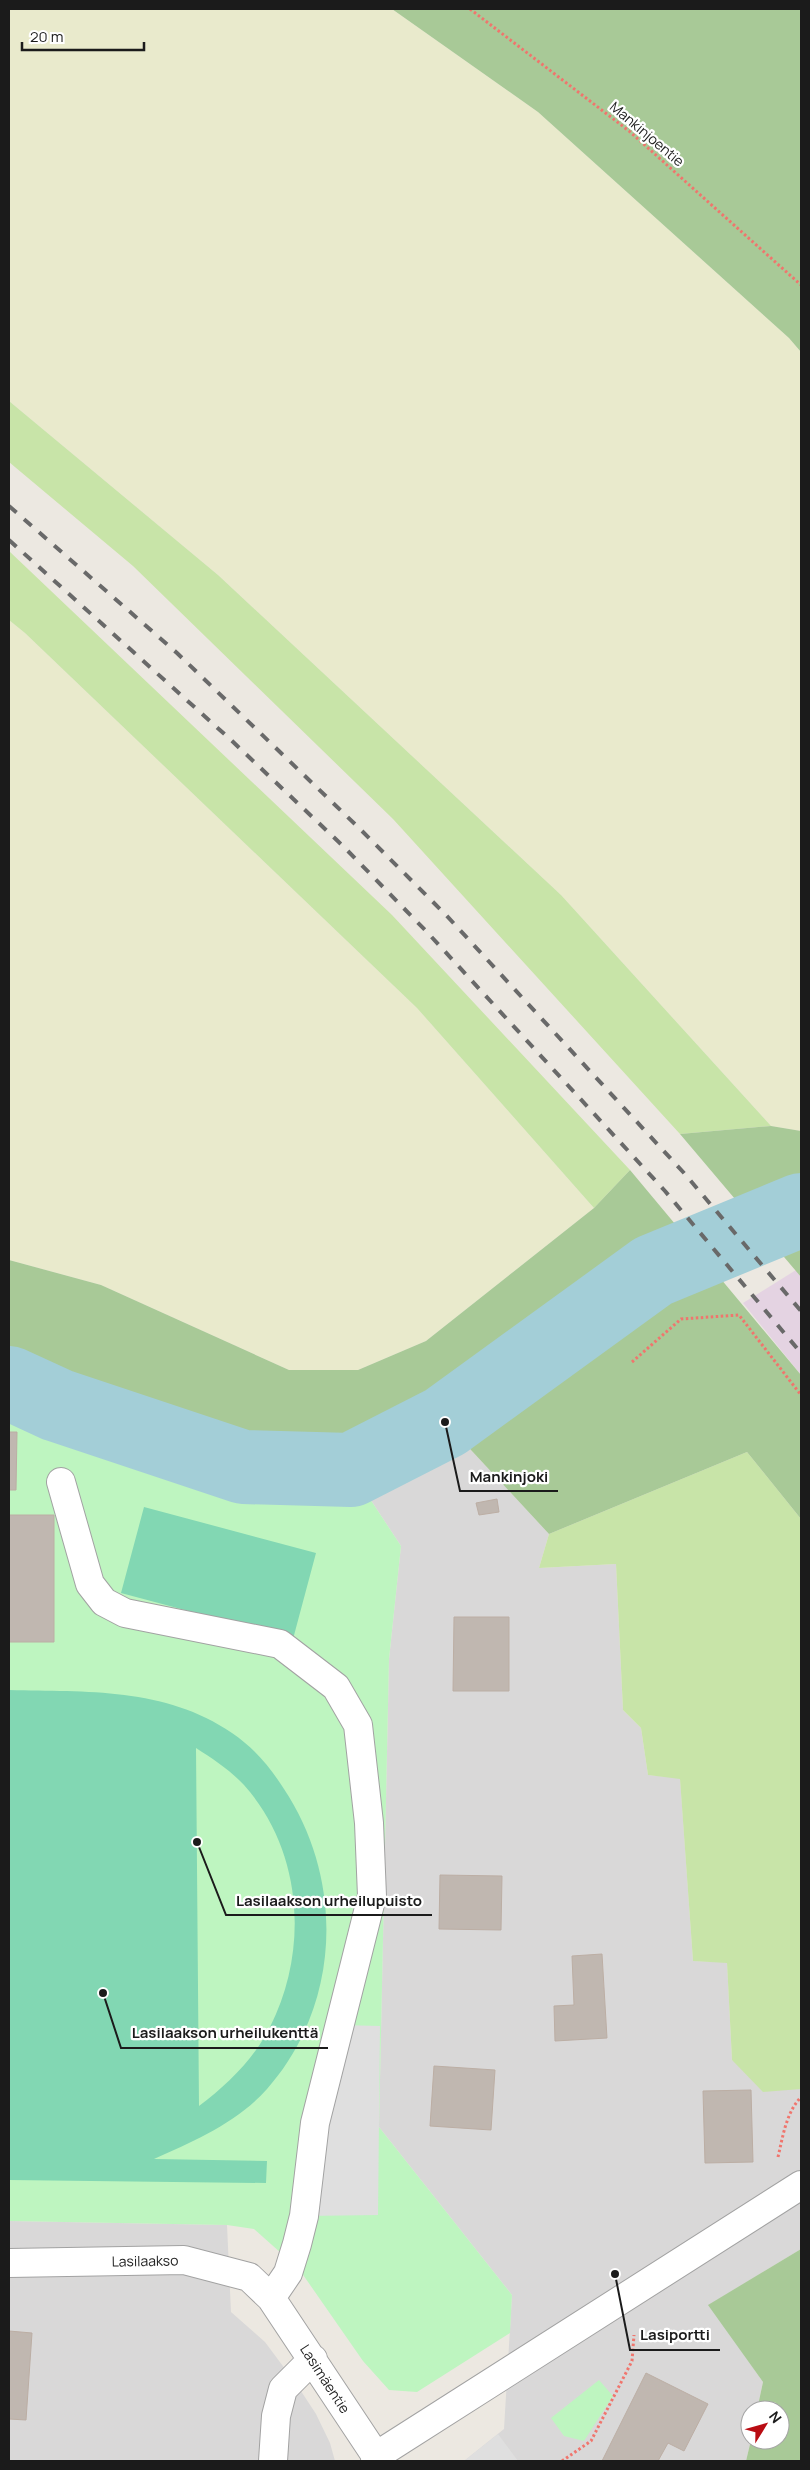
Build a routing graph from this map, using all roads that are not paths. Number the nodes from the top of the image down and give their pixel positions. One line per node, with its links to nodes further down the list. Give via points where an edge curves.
1 (60, 1482): 4 (street, via 90,1584 104,1602 124,1613 280,1644 336,1687 358,1725 369,1823 372,1896 315,2123 304,2216 297,2244 288,2273)
2 (801, 2179): 6 (street)
3 (9, 2263): 4 (street, Lasilaakso, via 184,2260 249,2276)
4 (271, 2298): 5 (street, Lasimäentie)
5 (313, 2359): 6 (street, Lasimäentie); 7 (street, via 282,2389 276,2416)
6 (375, 2459)
7 (273, 2461)

